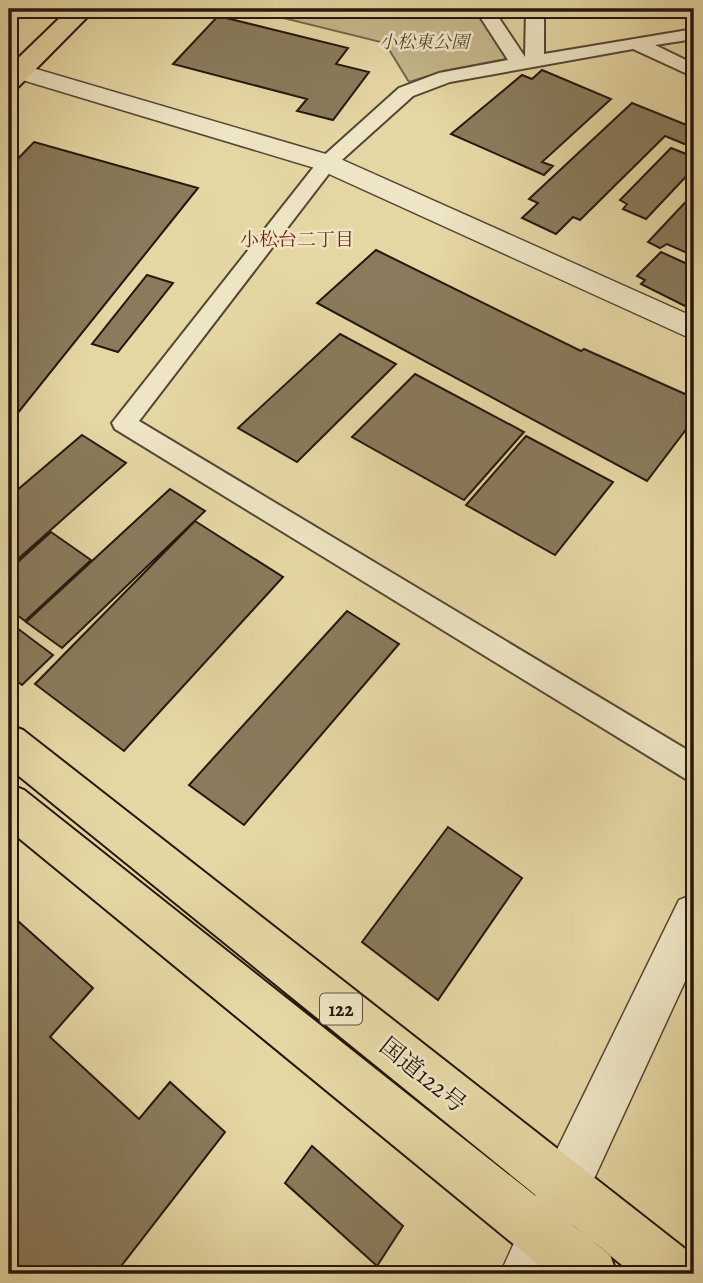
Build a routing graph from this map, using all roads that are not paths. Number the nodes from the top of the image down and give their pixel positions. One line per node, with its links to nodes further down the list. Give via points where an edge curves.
1 (58, 9): 8 (main road)
2 (83, 9): 8 (main road)
3 (484, 9): 7 (street)
4 (535, 9): 7 (street)
5 (694, 34): 6 (street)
6 (635, 43): 7 (street); 9 (street)
7 (527, 62): 10 (street, via 446,77 406,92)
8 (11, 69): 10 (street)
9 (694, 71)
10 (327, 163): 11 (street); 13 (street, via 124,423)
11 (694, 329)
12 (9, 743): 16 (main road, 国道122号 / 122)
13 (694, 771)
14 (9, 804): 17 (main road, 122)
15 (694, 915): 16 (street)
16 (564, 1187): 17 (street); 19 (main road, 国道122号 / 122)
17 (534, 1254): 18 (main road, 122)
18 (591, 1274)
19 (674, 1274)

